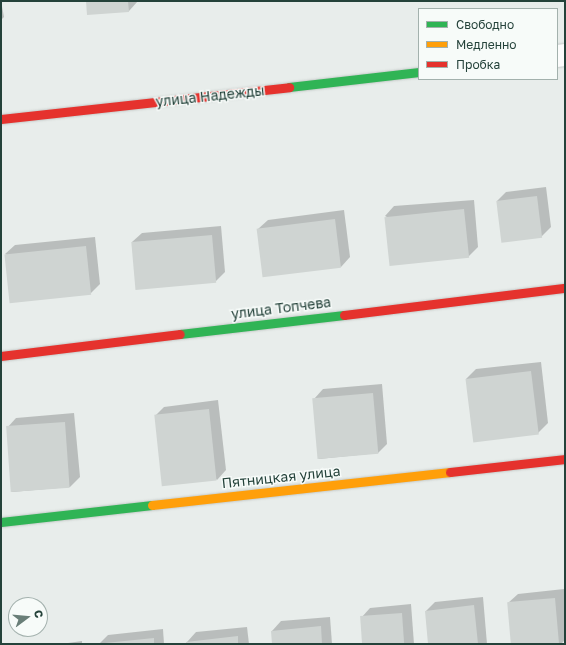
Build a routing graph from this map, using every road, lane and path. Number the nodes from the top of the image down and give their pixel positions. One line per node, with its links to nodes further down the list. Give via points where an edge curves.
1 (418, 72): 2 (street, улица Надежды)
2 (1, 119)
3 (565, 288): 4 (street, улица Топчева)
4 (1, 356)
5 (565, 459): 6 (street, Пятницкая улица)
6 (1, 522)

